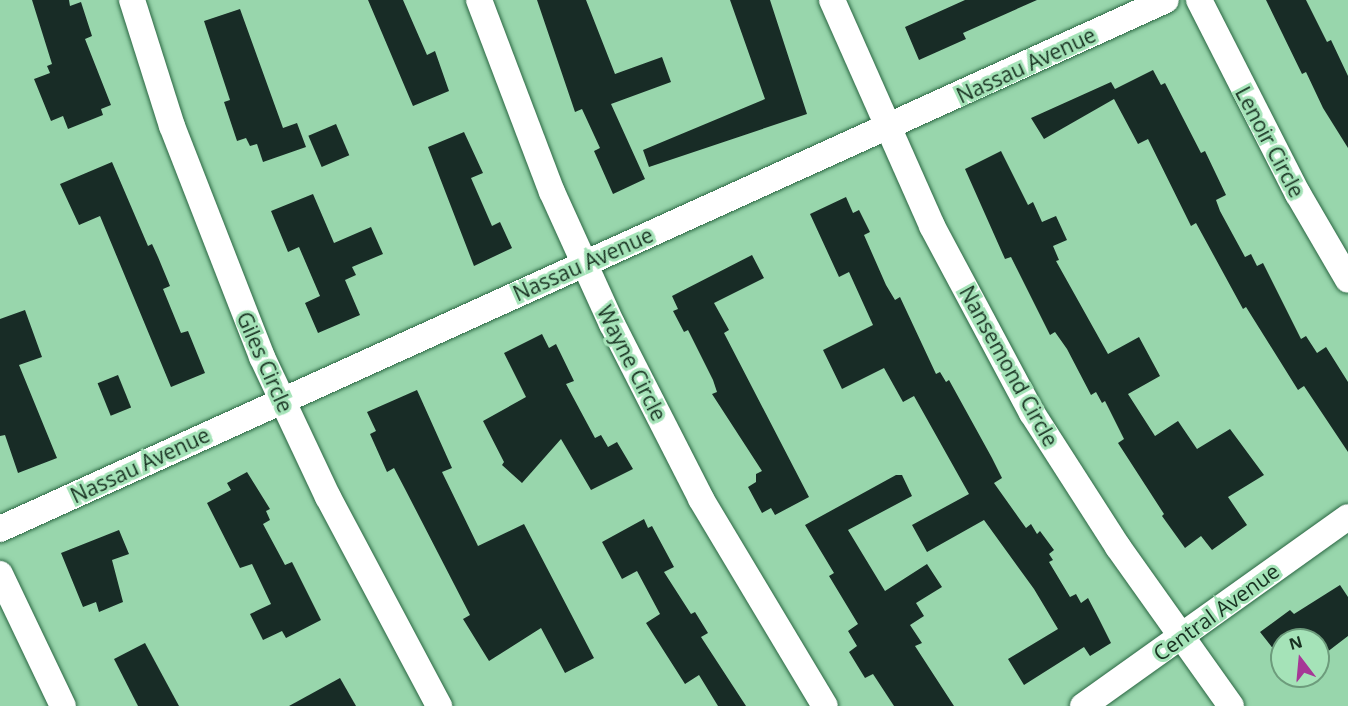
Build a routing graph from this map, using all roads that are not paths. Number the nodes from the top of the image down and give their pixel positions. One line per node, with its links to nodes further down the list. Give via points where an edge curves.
1 (132, 0): 9 (street, Giles Circle, via 172,126 224,267)
2 (479, 0): 7 (street, Wayne Circle)
3 (832, 0): 6 (street, Nansemond Circle)
4 (1166, 0): 6 (street, Nassau Avenue)
5 (1199, 0): 8 (street, Lenoir Circle, via 1298,194)
6 (888, 128): 7 (street, Nassau Avenue); 13 (street, Nansemond Circle, via 932,225 1032,413)
7 (584, 264): 9 (street, Nassau Avenue); 16 (street, Wayne Circle, via 701,499)
8 (1348, 280)
9 (282, 400): 11 (street, Nassau Avenue); 15 (street, Giles Circle)
10 (1348, 517): 13 (street, Central Avenue)
11 (0, 528)
12 (0, 574): 14 (street)
13 (1181, 638): 17 (street, Central Avenue); 18 (street, Nansemond Circle)
14 (63, 706)
15 (439, 706)
16 (825, 706)
17 (1083, 706)
18 (1231, 706)

